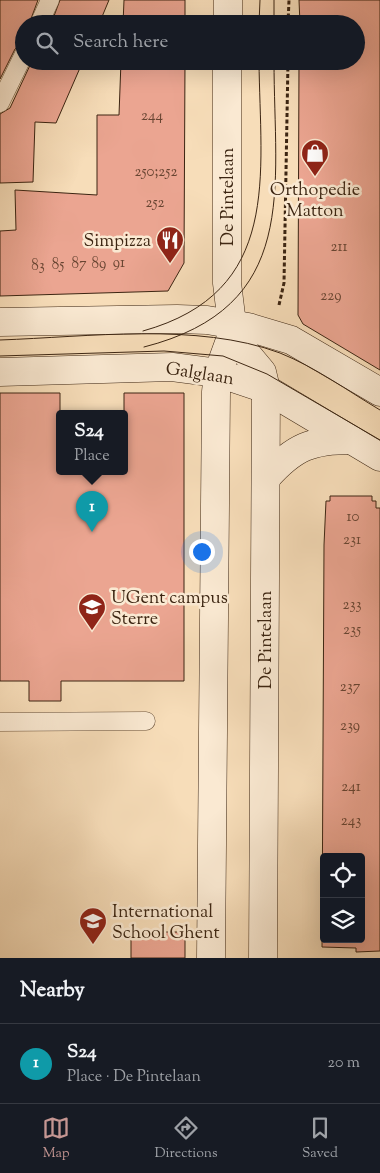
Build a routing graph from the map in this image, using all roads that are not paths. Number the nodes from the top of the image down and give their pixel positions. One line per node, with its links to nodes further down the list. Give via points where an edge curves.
1 (50, 0): 3 (lane)
2 (228, 0): 4 (street)
3 (43, 15)
4 (228, 15)
5 (16, 70): 7 (lane)
6 (228, 70): 9 (street, De Pintelaan, via 226,268)
7 (0, 103)
8 (0, 322): 9 (street, via 177,319)
9 (233, 328): 11 (street, De Pintelaan); 12 (street, De Pintelaan, via 240,346 265,376); 13 (street, via 291,340)
10 (0, 372): 11 (street, Galglaan, via 172,366)
11 (218, 373): 12 (street, Galglaan); 19 (street, De Pintelaan)
12 (266, 389): 14 (street, Galglaan); 16 (street, De Pintelaan)
13 (380, 392)
14 (351, 440): 15 (street, Galglaan); 16 (street, via 324,440 303,446)
15 (380, 457)
16 (266, 477): 20 (street, De Pintelaan)
17 (146, 721): 18 (lane)
18 (0, 722)
19 (211, 958)
20 (264, 958)

